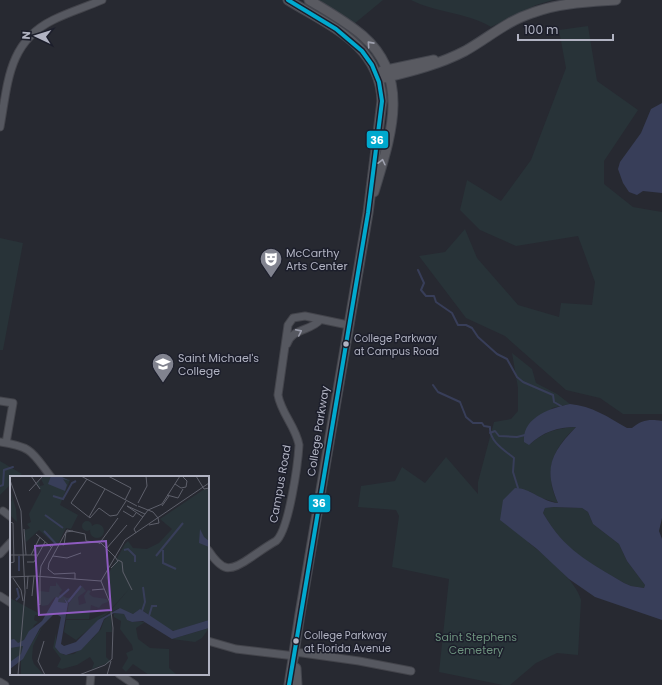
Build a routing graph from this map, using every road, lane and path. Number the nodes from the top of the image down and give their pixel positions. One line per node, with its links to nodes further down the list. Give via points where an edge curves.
1 (102, 0): 7 (street, via 53,20 26,40 11,68)
2 (288, 0): 6 (main road, College Parkway, via 356,43 373,64)
3 (309, 0): 5 (main road, College Parkway, one-way to 3, via 376,51 362,36)
4 (616, 0): 5 (main road, via 554,6 530,13 466,50 432,66)
5 (389, 73): 6 (main road); 8 (main road, College Parkway, one-way to 5, via 393,113 393,91)
6 (378, 76): 8 (main road, College Parkway, via 382,108 371,175)
7 (0, 127)
8 (368, 214): 10 (main road, College Parkway)
9 (320, 320): 10 (street, Campus Road); 11 (street, Campus Road, one-way to 9, via 292,335); 11 (street, Campus Road, via 305,316 293,318 287,332)
10 (348, 325): 23 (main road, College Parkway)
11 (285, 350): 18 (street, Campus Road, via 278,395 298,437 299,445 285,527 276,540 235,568 220,565)
12 (0, 401): 13 (street, via 13,403)
13 (3, 443): 14 (street, via 24,448 35,455)
14 (50, 476)
15 (3, 511): 16 (street)
16 (10, 516)
17 (10, 543): 19 (street)
18 (209, 551)
19 (0, 554)
20 (0, 596): 21 (street)
21 (10, 602)
22 (209, 641): 23 (street, via 236,650)
23 (295, 654): 24 (street, via 359,661); 31 (main road); 32 (main road)
24 (411, 671)
25 (91, 675): 29 (street)
26 (120, 675): 30 (street)
27 (0, 682): 28 (street)
28 (5, 685)
29 (90, 685)
30 (135, 685)
31 (289, 685)
32 (297, 685)

